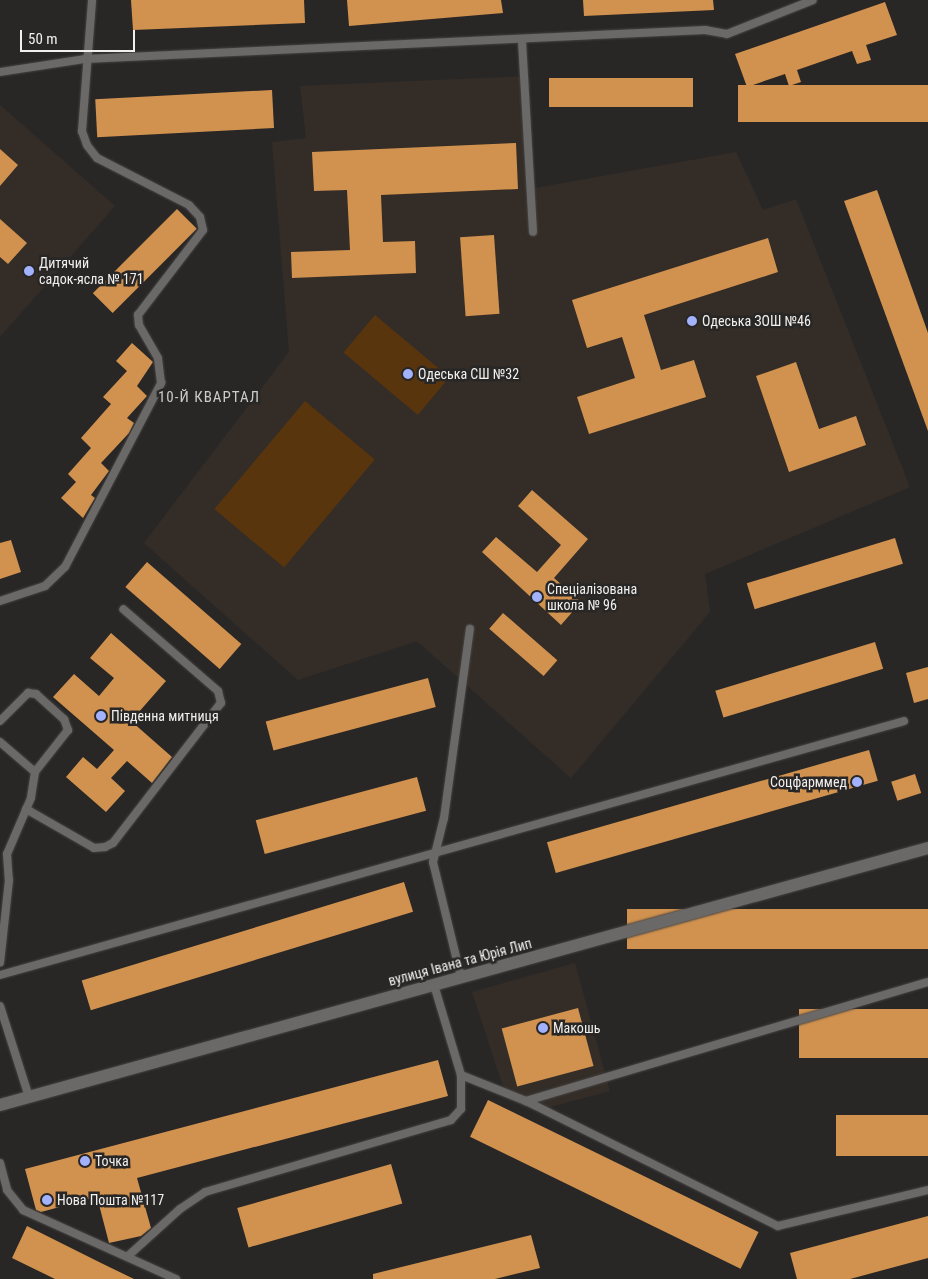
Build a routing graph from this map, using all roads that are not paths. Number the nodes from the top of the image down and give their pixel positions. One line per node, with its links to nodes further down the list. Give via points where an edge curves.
1 (92, 0): 4 (lane)
2 (813, 0): 3 (lane, via 727,34 705,30)
3 (522, 41): 4 (lane); 6 (lane)
4 (85, 59): 5 (lane); 7 (lane, via 82,131 87,145 97,158 189,205 200,217 203,230 138,314 139,325 158,358 161,383 65,567 45,586)
5 (0, 72)
6 (533, 232)
7 (0, 601)
8 (122, 609): 14 (lane, via 218,691 221,703 113,843 94,848)
9 (470, 629): 16 (lane, via 444,818)
10 (904, 721): 16 (lane)
11 (0, 722): 13 (lane, via 28,692 36,694 64,719 66,737)
12 (0, 742): 13 (lane)
13 (35, 772): 14 (lane)
14 (26, 809): 17 (lane)
15 (928, 848): 20 (street, вулиця Івана та Юрія Лип)
16 (435, 854): 19 (lane); 20 (lane, via 434,878)
17 (3, 855): 18 (lane, via 9,880)
18 (0, 963)
19 (0, 975)
20 (461, 977): 22 (street, вулиця Івана та Юрія Лип)
21 (928, 982): 26 (lane)
22 (434, 985): 24 (lane); 25 (street, вулиця Івана та Юрія Лип)
23 (0, 1006): 25 (lane)
24 (461, 1075): 26 (lane); 30 (lane, via 461,1110 451,1120 205,1192 180,1209)
25 (30, 1097): 27 (street, вулиця Івана та Юрія Лип)
26 (526, 1101): 29 (lane, via 778,1226)
27 (0, 1105)
28 (0, 1163): 30 (lane, via 7,1190 23,1210)
29 (928, 1190)
30 (128, 1256): 31 (lane)
31 (176, 1279)

